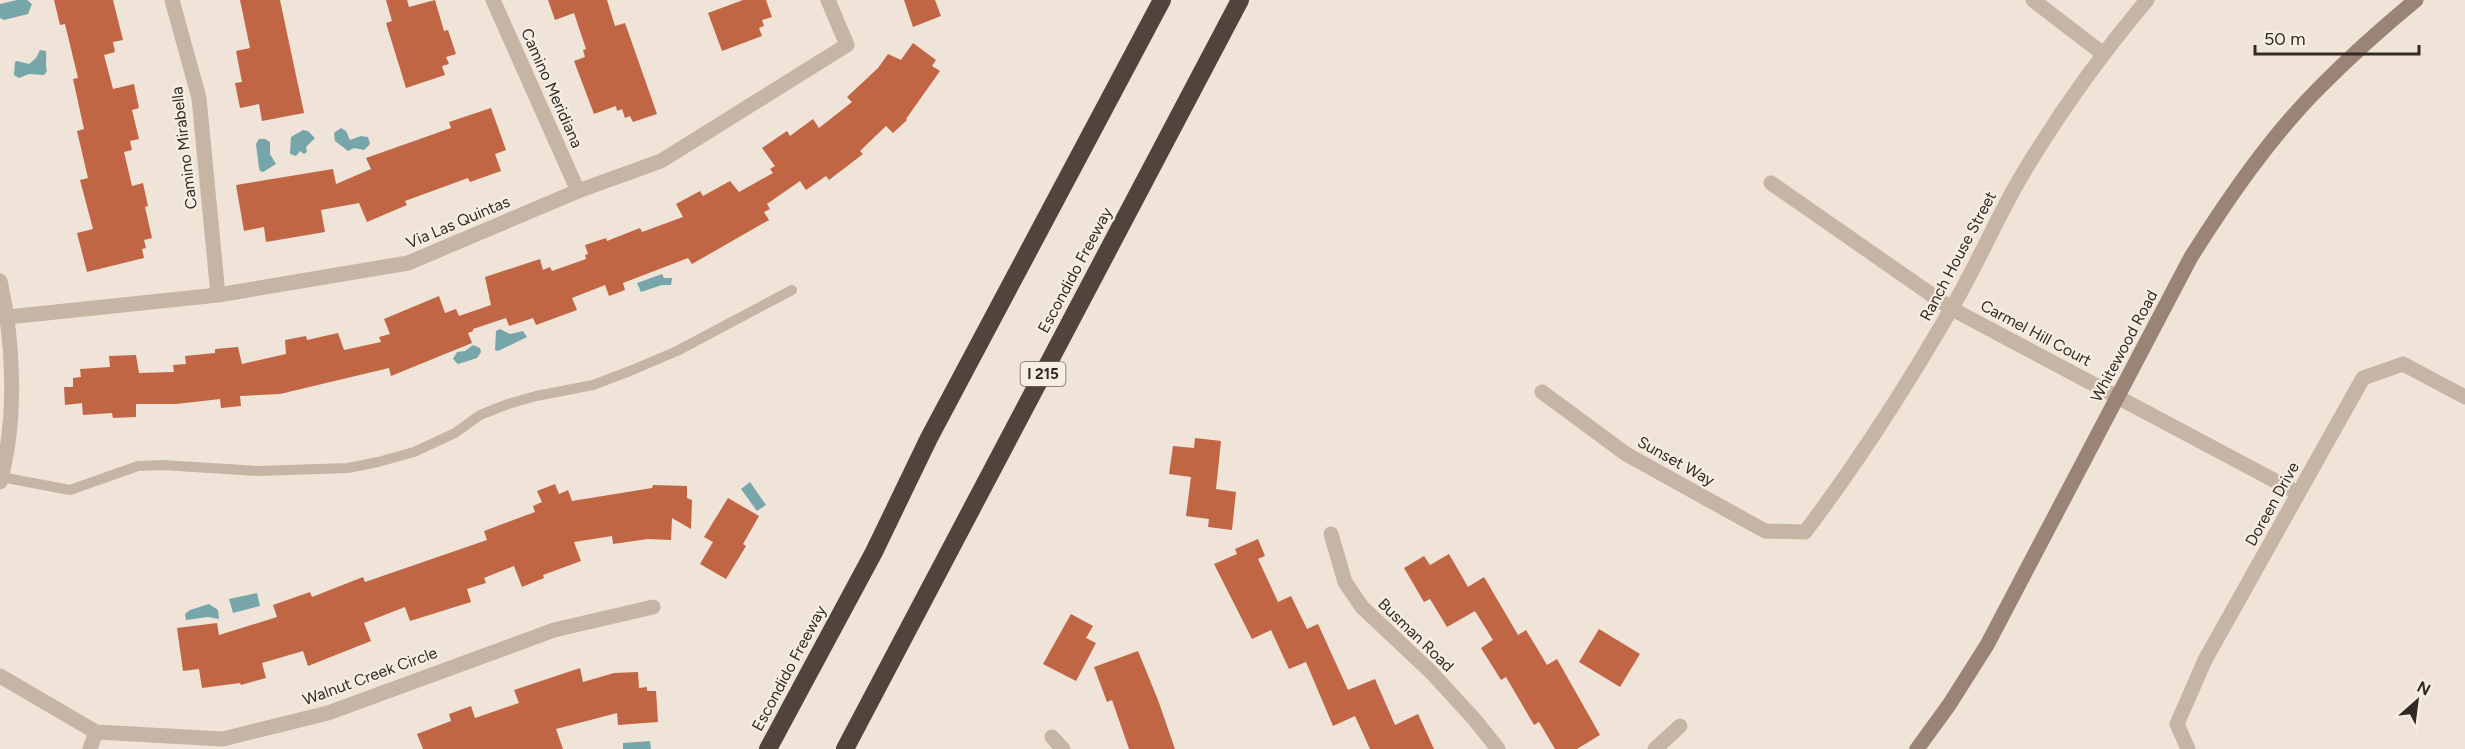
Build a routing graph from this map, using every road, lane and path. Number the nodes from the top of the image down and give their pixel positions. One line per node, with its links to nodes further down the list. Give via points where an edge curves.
1 (172, 0): 14 (street, Camino Mirabella, via 199,98)
2 (493, 0): 11 (street, Camino Meridiana)
3 (828, 0): 11 (street, Via Las Quintas, via 847,45 661,161)
4 (1162, 0): 29 (highway, Escondido Freeway)
5 (1240, 0): 30 (highway, Escondido Freeway / I 215)
6 (2033, 0): 9 (street)
7 (2147, 0): 9 (street, Ranch House Street)
8 (2416, 0): 18 (main road, Whitewood Road, via 2319,87 2229,197 2191,257)
9 (2102, 53): 15 (street, Ranch House Street, via 2018,183)
10 (1771, 183): 15 (street, Carmel Hill Court)
11 (578, 191): 14 (street, Via Las Quintas, via 408,263)
12 (0, 281): 16 (street)
13 (792, 290): 20 (lane, via 677,351 593,385 508,404 414,452 378,462 348,468 270,471 138,466 70,490)
14 (218, 295): 16 (street, Via Las Quintas)
15 (1952, 309): 18 (street, Carmel Hill Court); 22 (street, Ranch House Street, via 1835,492)
16 (8, 317): 20 (street, via 12,373)
17 (1542, 392): 22 (street, Sunset Way, via 1626,454 1765,531)
18 (2118, 396): 21 (street, Carmel Hill Court); 33 (main road, Whitewood Road, via 1987,645)
19 (2465, 397): 21 (street, Doreen Drive, via 2403,364 2363,378)
20 (1, 480)
21 (2298, 493): 34 (street, Doreen Drive, via 2205,660 2176,724)
22 (1805, 532)
23 (1331, 534): 31 (street, Busman Road, via 1345,582 1362,607 1431,672)
24 (653, 607): 27 (street, Walnut Creek Circle, via 554,630 328,713 223,739)
25 (0, 676): 27 (street, Walnut Creek Circle)
26 (1680, 726): 32 (street)
27 (96, 732): 28 (street)
28 (90, 749)
29 (768, 749)
30 (845, 749)
31 (1498, 749)
32 (1655, 749)
33 (1917, 749)
34 (2188, 749)

